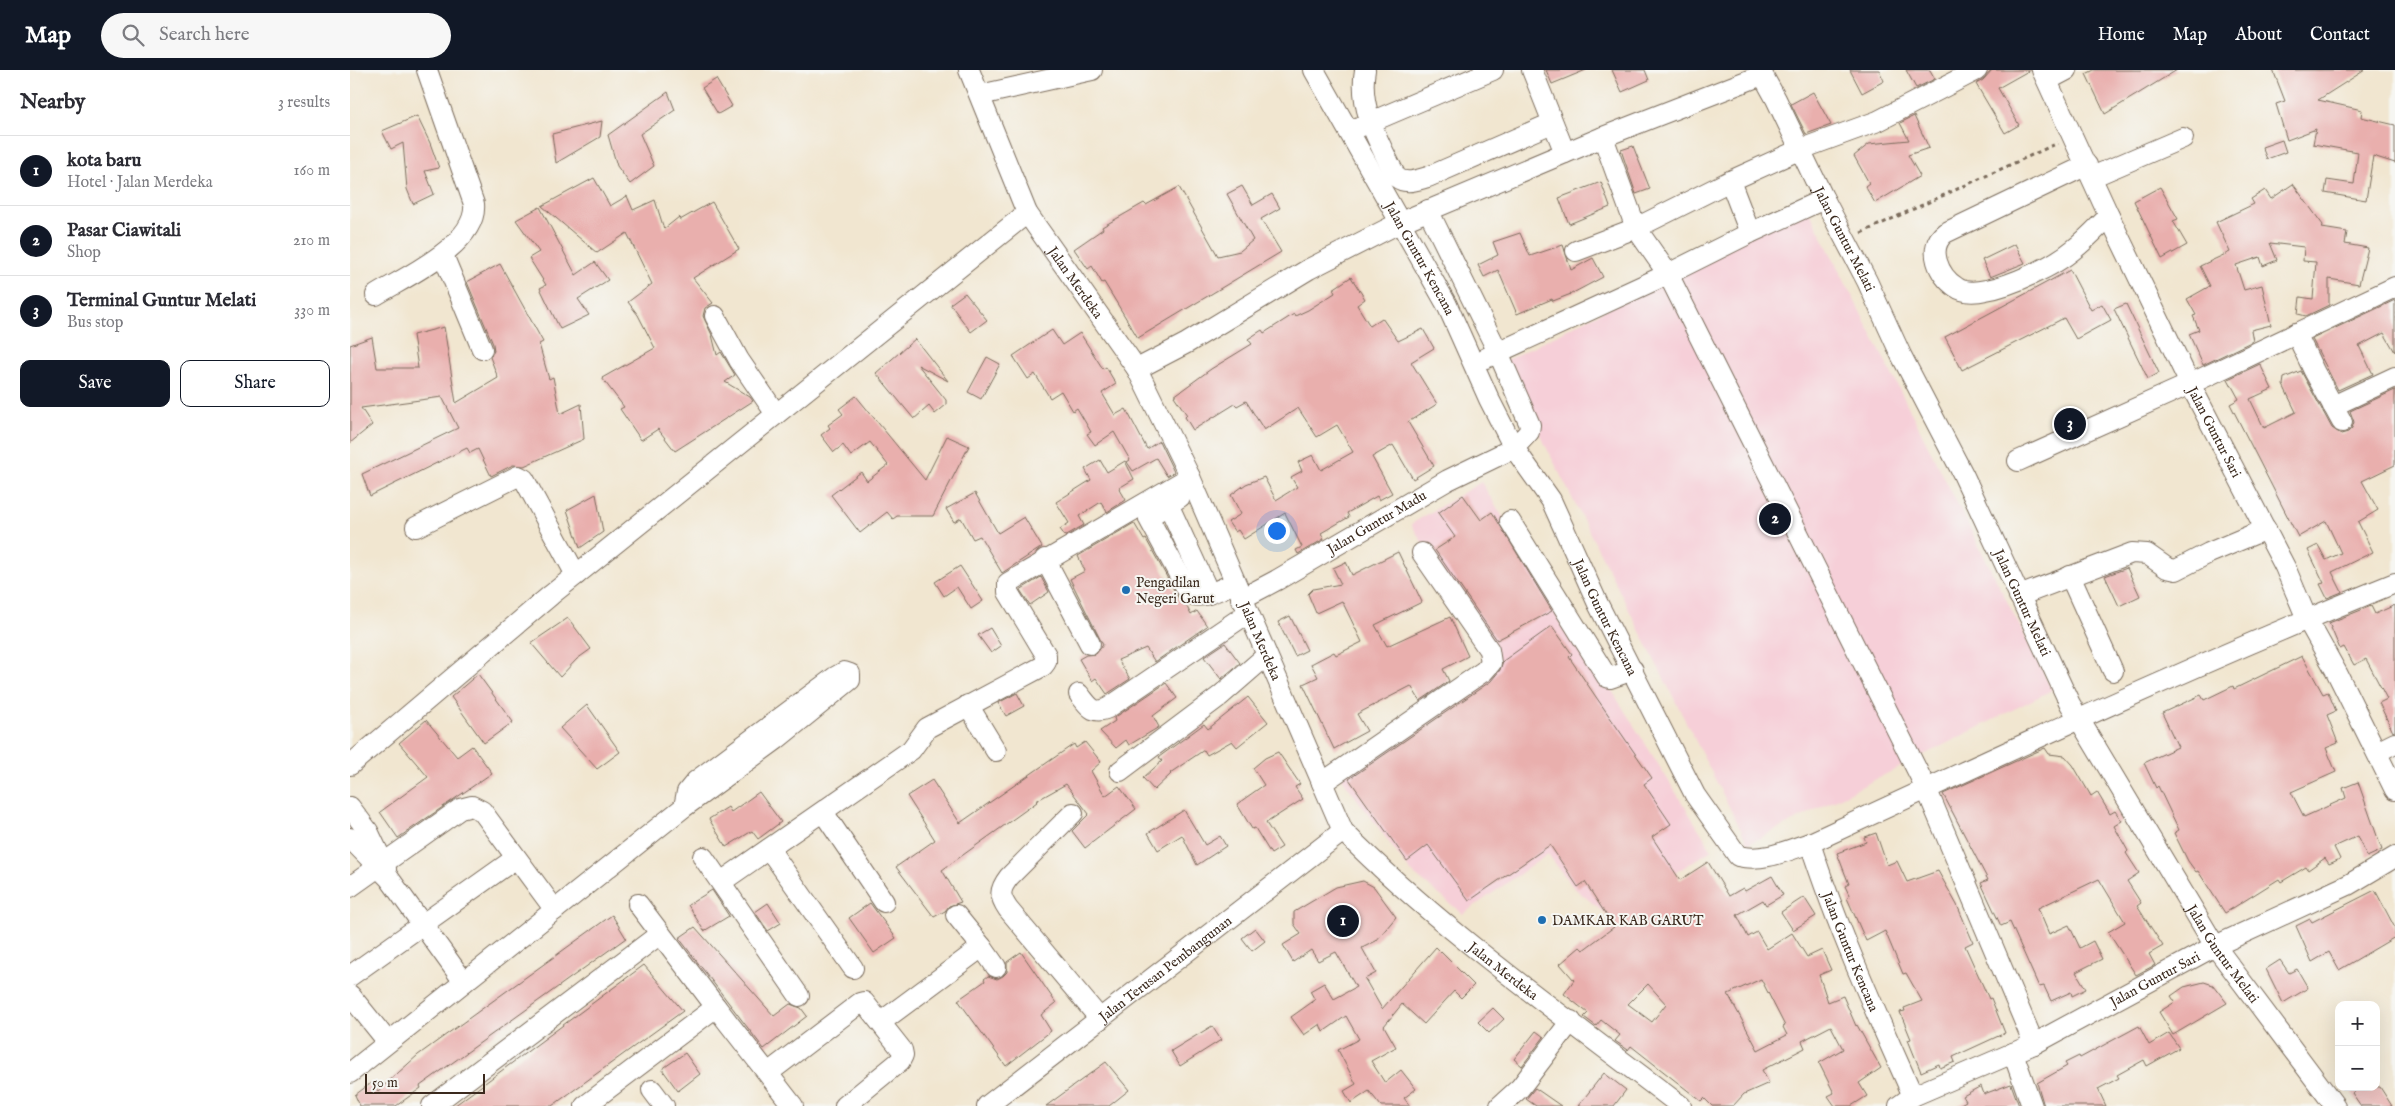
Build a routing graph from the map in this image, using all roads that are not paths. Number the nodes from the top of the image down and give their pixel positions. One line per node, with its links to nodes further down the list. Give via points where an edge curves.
1 (428, 70): 30 (street, via 475,212 468,229)
2 (969, 70): 12 (street, Jalan Merdeka)
3 (1092, 70): 12 (street)
4 (1314, 70): 15 (street, Jalan Guntur Kencana)
5 (1365, 70): 13 (street, via 1364,89)
6 (1493, 70): 13 (street)
7 (1532, 70): 14 (street)
8 (1978, 70): 18 (street, via 1878,121)
9 (2067, 70): 11 (street)
10 (1761, 73): 16 (street); 18 (street, Jalan Guntur Melati)
11 (2045, 75): 20 (street, Jalan Guntur Sari)
12 (980, 95): 24 (street, Jalan Merdeka)
13 (1370, 123): 14 (street, via 1396,177 1407,182 1428,177); 15 (street)
14 (1552, 123): 19 (street)
15 (1350, 131): 26 (street, Jalan Guntur Kencana)
16 (1603, 137): 19 (street); 27 (street)
17 (2183, 138): 20 (street)
18 (1801, 149): 21 (street); 22 (street, Jalan Guntur Melati)
19 (1564, 153): 23 (street)
20 (2089, 171): 25 (street, Jalan Guntur Sari); 25 (street, via 1945,233 1936,243 1935,256 1948,281 1956,287 1970,291 1988,290 2041,269 2072,252)
21 (1730, 181): 27 (street); 28 (street)
22 (1824, 199): 28 (street); 54 (street, Jalan Guntur Melati, via 1963,474)
23 (1428, 210): 26 (street); 37 (street)
24 (1027, 213): 39 (street, Jalan Merdeka); 42 (street)
25 (2109, 216): 41 (street, Jalan Guntur Sari)
26 (1401, 222): 38 (street, Jalan Guntur Kencana, via 1447,305); 39 (street, via 1309,269)
27 (1636, 228): 29 (street); 31 (street)
28 (1750, 233): 31 (street)
29 (1576, 251)
30 (442, 255): 33 (street); 36 (street)
31 (1668, 274): 37 (street); 71 (street)
32 (2395, 287): 35 (street)
33 (376, 295)
34 (714, 316): 42 (street)
35 (2296, 333): 40 (street, via 2337,414); 41 (street)
36 (482, 349)
37 (1498, 352): 38 (street); 43 (street, via 1530,425 1529,432)
38 (1473, 364): 43 (street, Jalan Guntur Kencana)
39 (1136, 369): 45 (street, Jalan Merdeka)
40 (2395, 377)
41 (2190, 384): 44 (street); 48 (street, Jalan Guntur Sari)
42 (776, 414): 51 (street)
43 (1514, 448): 55 (street, Jalan Guntur Madu, via 1448,480); 59 (street, Jalan Guntur Kencana, via 1551,500 1598,604)
44 (2018, 461)
45 (1192, 482): 50 (street); 55 (street, Jalan Merdeka); 55 (street, via 1168,504 1209,593)
46 (1510, 521): 59 (street, via 1607,677)
47 (416, 527): 51 (street, via 518,476 524,480)
48 (2266, 529): 52 (street, via 2176,570 2146,554 2132,552); 56 (street, Jalan Guntur Sari)
49 (1422, 553): 70 (street, via 1489,650 1491,663)
50 (1045, 559): 57 (street); 62 (street, via 1007,586 1046,655 1046,662)
51 (576, 575): 68 (street)
52 (2070, 576): 54 (street); 60 (street)
53 (2395, 583): 56 (street)
54 (2019, 596): 63 (street, Jalan Guntur Melati)
55 (1241, 598): 58 (street, Jalan Merdeka); 61 (street, via 1108,708 1099,712 1093,710)
56 (2307, 619): 63 (street); 67 (street, Jalan Guntur Sari)
57 (1090, 644)
58 (1266, 656): 69 (street, via 1220,696); 70 (street, Jalan Merdeka)
59 (1633, 670): 78 (street, Jalan Guntur Kencana, via 1695,795 1738,856 1752,859 1770,856)
60 (2113, 671)
61 (1079, 694)
62 (968, 705): 66 (street); 74 (street, via 926,728 911,750)
63 (2078, 718): 71 (street); 92 (street, Jalan Guntur Melati)
64 (773, 732): 88 (street, via 696,781 688,792 684,807)
65 (2395, 743): 67 (street)
66 (996, 751)
67 (2377, 752): 72 (street, Jalan Guntur Sari)
68 (350, 765)
69 (1120, 771)
70 (1322, 783): 76 (street, Jalan Merdeka)
71 (1926, 788): 78 (street); 105 (street)
72 (2395, 790)
73 (350, 807): 83 (street, via 368,831)
74 (823, 812): 79 (street); 86 (street)
75 (1074, 813): 101 (street, via 1009,877 1000,889 1000,895)
76 (1343, 831): 101 (street, Jalan Terusan Pembangunan); 102 (street, Jalan Merdeka, via 1386,874)
77 (350, 838): 83 (street)
78 (1810, 843): 109 (street, Jalan Guntur Kencana, via 1826,895)
79 (769, 849): 84 (street); 95 (street)
80 (703, 857): 84 (street)
81 (2395, 857): 92 (street, Jalan Guntur Sari, via 2348,885)
82 (516, 858): 83 (street, via 482,812 472,806 460,809); 88 (street); 90 (street)
83 (383, 870): 85 (street); 90 (street)
84 (721, 882): 99 (street)
85 (350, 887)
86 (884, 902)
87 (638, 904): 91 (street)
88 (555, 910): 97 (street)
89 (956, 915): 93 (street)
90 (422, 924): 96 (street); 97 (street)
91 (660, 934): 100 (street); 110 (street)
92 (2215, 946): 105 (street, Jalan Guntur Sari); 118 (street, Jalan Guntur Melati)
93 (982, 947): 94 (street); 103 (street)
94 (996, 967)
95 (853, 968)
96 (350, 976)
97 (464, 982): 104 (street)
98 (350, 995): 104 (street)
99 (799, 996)
100 (716, 1007): 108 (street); 111 (street)
101 (1100, 1019): 114 (street, Jalan Terusan Pembangunan)
102 (1570, 1021): 115 (street, via 1520,1088); 116 (street, Jalan Merdeka)
103 (881, 1022): 108 (street, via 864,1002 860,1003); 113 (street, via 902,1050 902,1059)
104 (388, 1042): 107 (street)
105 (2034, 1044): 106 (street, Jalan Guntur Sari)
106 (2013, 1054): 109 (street, Jalan Guntur Sari); 117 (street)
107 (350, 1073)
108 (768, 1073): 112 (street)
109 (1906, 1101)
110 (441, 1103)
111 (585, 1106)
112 (793, 1106)
113 (844, 1106)
114 (987, 1106)
115 (1500, 1106)
116 (1680, 1106)
117 (2032, 1106)
118 (2335, 1106)

